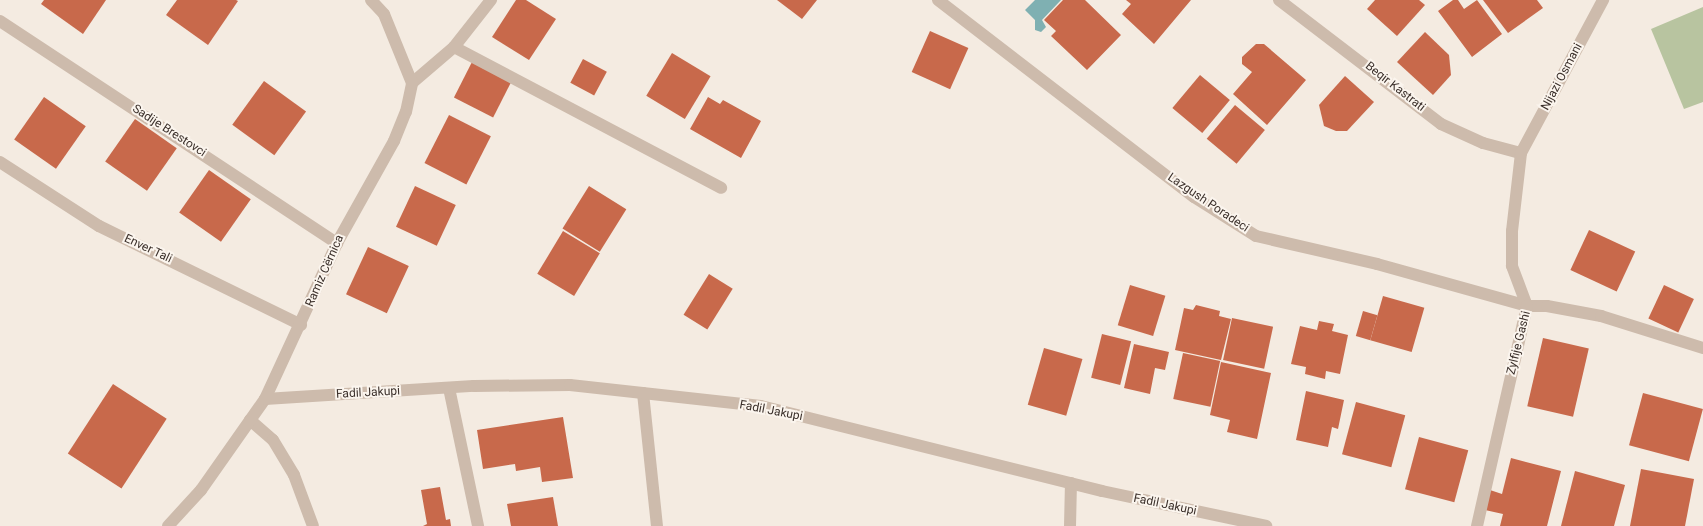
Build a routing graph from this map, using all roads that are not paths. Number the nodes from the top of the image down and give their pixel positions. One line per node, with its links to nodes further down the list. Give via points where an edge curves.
1 (371, 0): 8 (street, via 384,14)
2 (491, 0): 7 (street)
3 (938, 0): 13 (street, Lazgush Poradeci, via 1194,197 1256,236 1378,264)
4 (1279, 0): 9 (street, Beqir Kastrati, via 1441,124 1483,143)
5 (1603, 0): 9 (street, Nijazi Osmani)
6 (0, 21): 12 (street, Sadije Brestovci)
7 (454, 47): 8 (street); 11 (street)
8 (412, 83): 12 (street, Ramiz Cërnica, via 406,112 394,141)
9 (1522, 153): 13 (street, via 1512,231 1512,266)
10 (0, 162): 14 (street, Enver Tali, via 99,226)
11 (721, 188)
12 (337, 243): 14 (street, Ramiz Cërnica)
13 (1527, 306): 15 (street, Zylfije Gashi, via 1547,306 1601,316); 27 (street, Zylfije Gashi)
14 (301, 325): 18 (street, Ramiz Cërnica)
15 (1703, 348)
16 (449, 388): 17 (street, Fadil Jakupi, via 570,385); 18 (street, Fadil Jakupi); 23 (street)
17 (643, 393): 20 (street, Fadil Jakupi, via 761,406); 24 (street)
18 (266, 399): 19 (street, Ramiz Cërnica)
19 (250, 420): 21 (street, Ramiz Cërnica, via 201,490); 22 (street, via 274,440 294,475)
20 (1071, 483): 25 (street); 26 (street, Fadil Jakupi)
21 (168, 526)
22 (314, 526)
23 (478, 526)
24 (658, 526)
25 (1070, 526)
26 (1266, 526)
27 (1477, 526)

